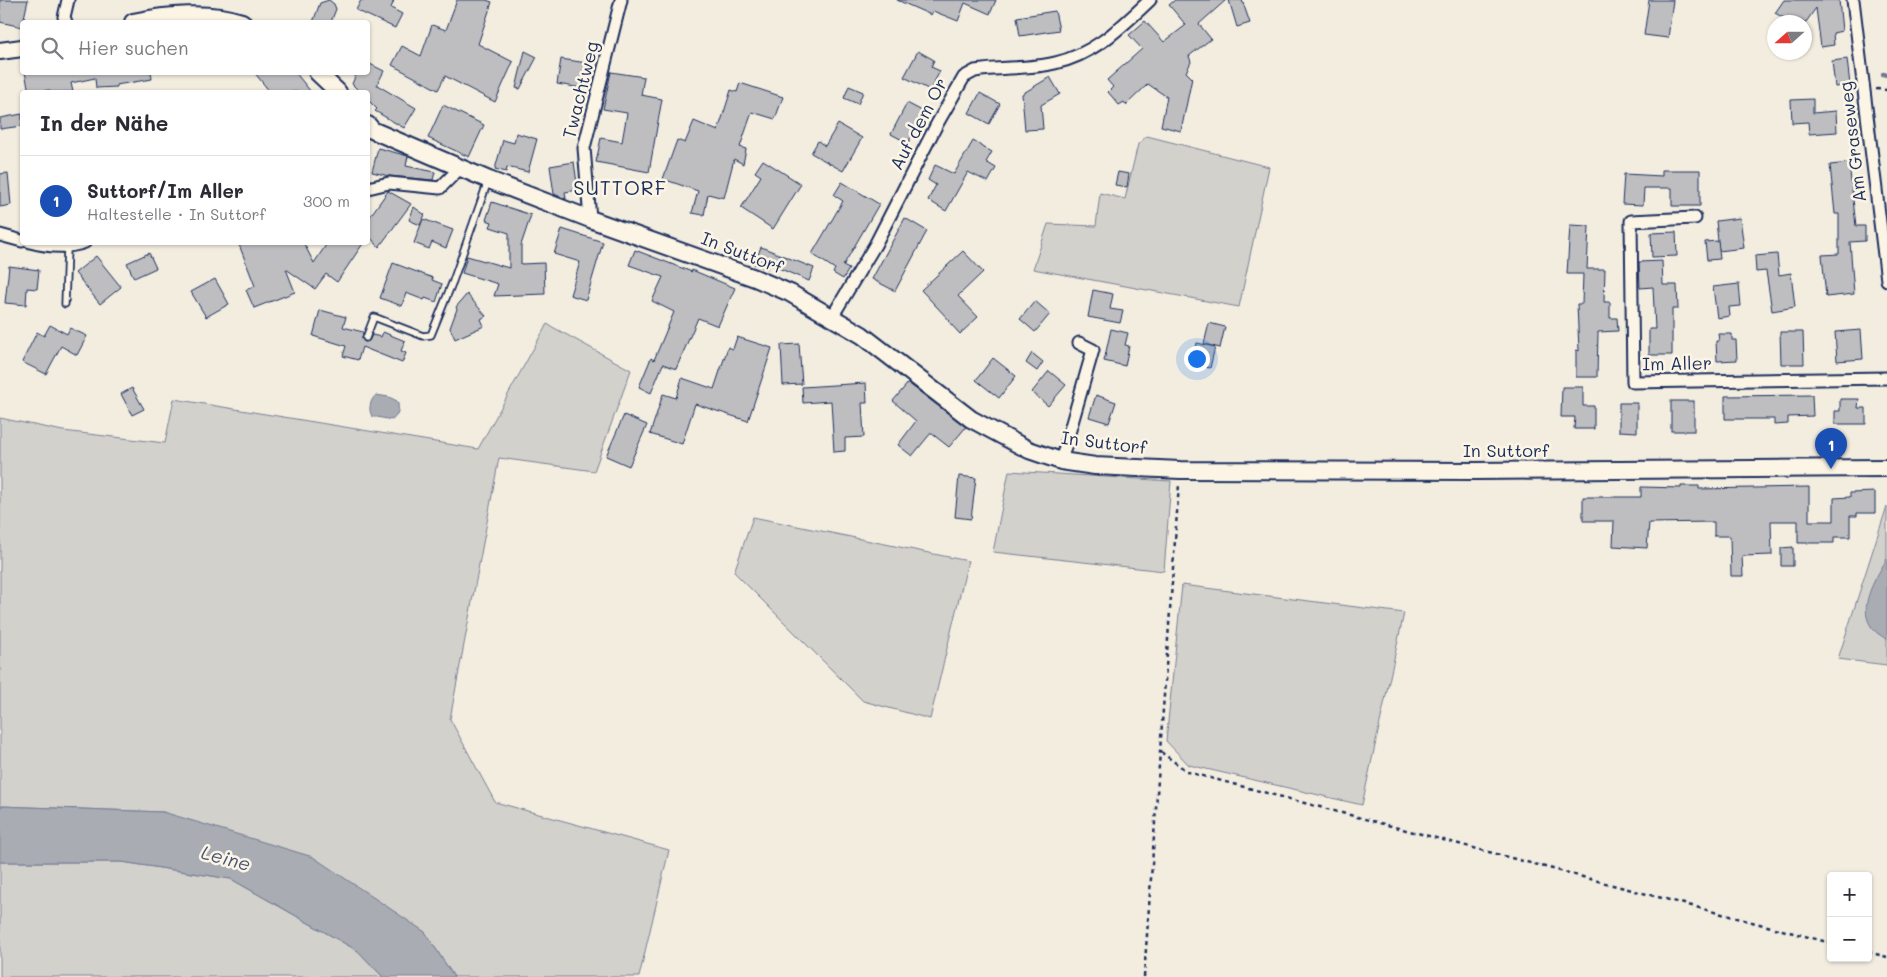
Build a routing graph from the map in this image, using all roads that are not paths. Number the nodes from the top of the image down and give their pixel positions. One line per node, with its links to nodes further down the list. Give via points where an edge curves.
1 (68, 0): 5 (street)
2 (621, 0): 17 (street, Twachtweg, via 584,148)
3 (1150, 0): 25 (street, Auf dem Or, via 1112,36 1085,53 1054,64 975,71 964,77 936,124 875,245)
4 (1853, 0): 23 (street, Am Graseweg)
5 (65, 20)
6 (144, 20): 7 (main road, via 189,16)
7 (236, 20)
8 (20, 48): 9 (main road)
9 (0, 52)
10 (320, 75): 11 (main road)
11 (336, 90)
12 (370, 128): 13 (main road, In Suttorf)
13 (460, 168): 14 (main road, In Suttorf); 15 (street, via 440,188 389,183)
14 (488, 180): 17 (main road, In Suttorf); 26 (lane, via 431,336 423,336 374,317)
15 (370, 188)
16 (1695, 218): 28 (street, Im Aller, via 1631,221 1633,382)
17 (590, 219): 25 (main road, In Suttorf, via 754,278 790,293)
18 (0, 235): 19 (street)
19 (20, 240)
20 (40, 245): 22 (street)
21 (76, 245): 22 (street)
22 (67, 248): 24 (lane)
23 (1887, 280)
24 (65, 304)
25 (832, 317): 29 (main road, In Suttorf, via 862,335 972,419 1029,450)
26 (366, 338)
27 (1079, 343): 29 (street, via 1093,350)
28 (1887, 378)
29 (1061, 461): 30 (main road, In Suttorf, via 1180,470)
30 (1887, 468)

